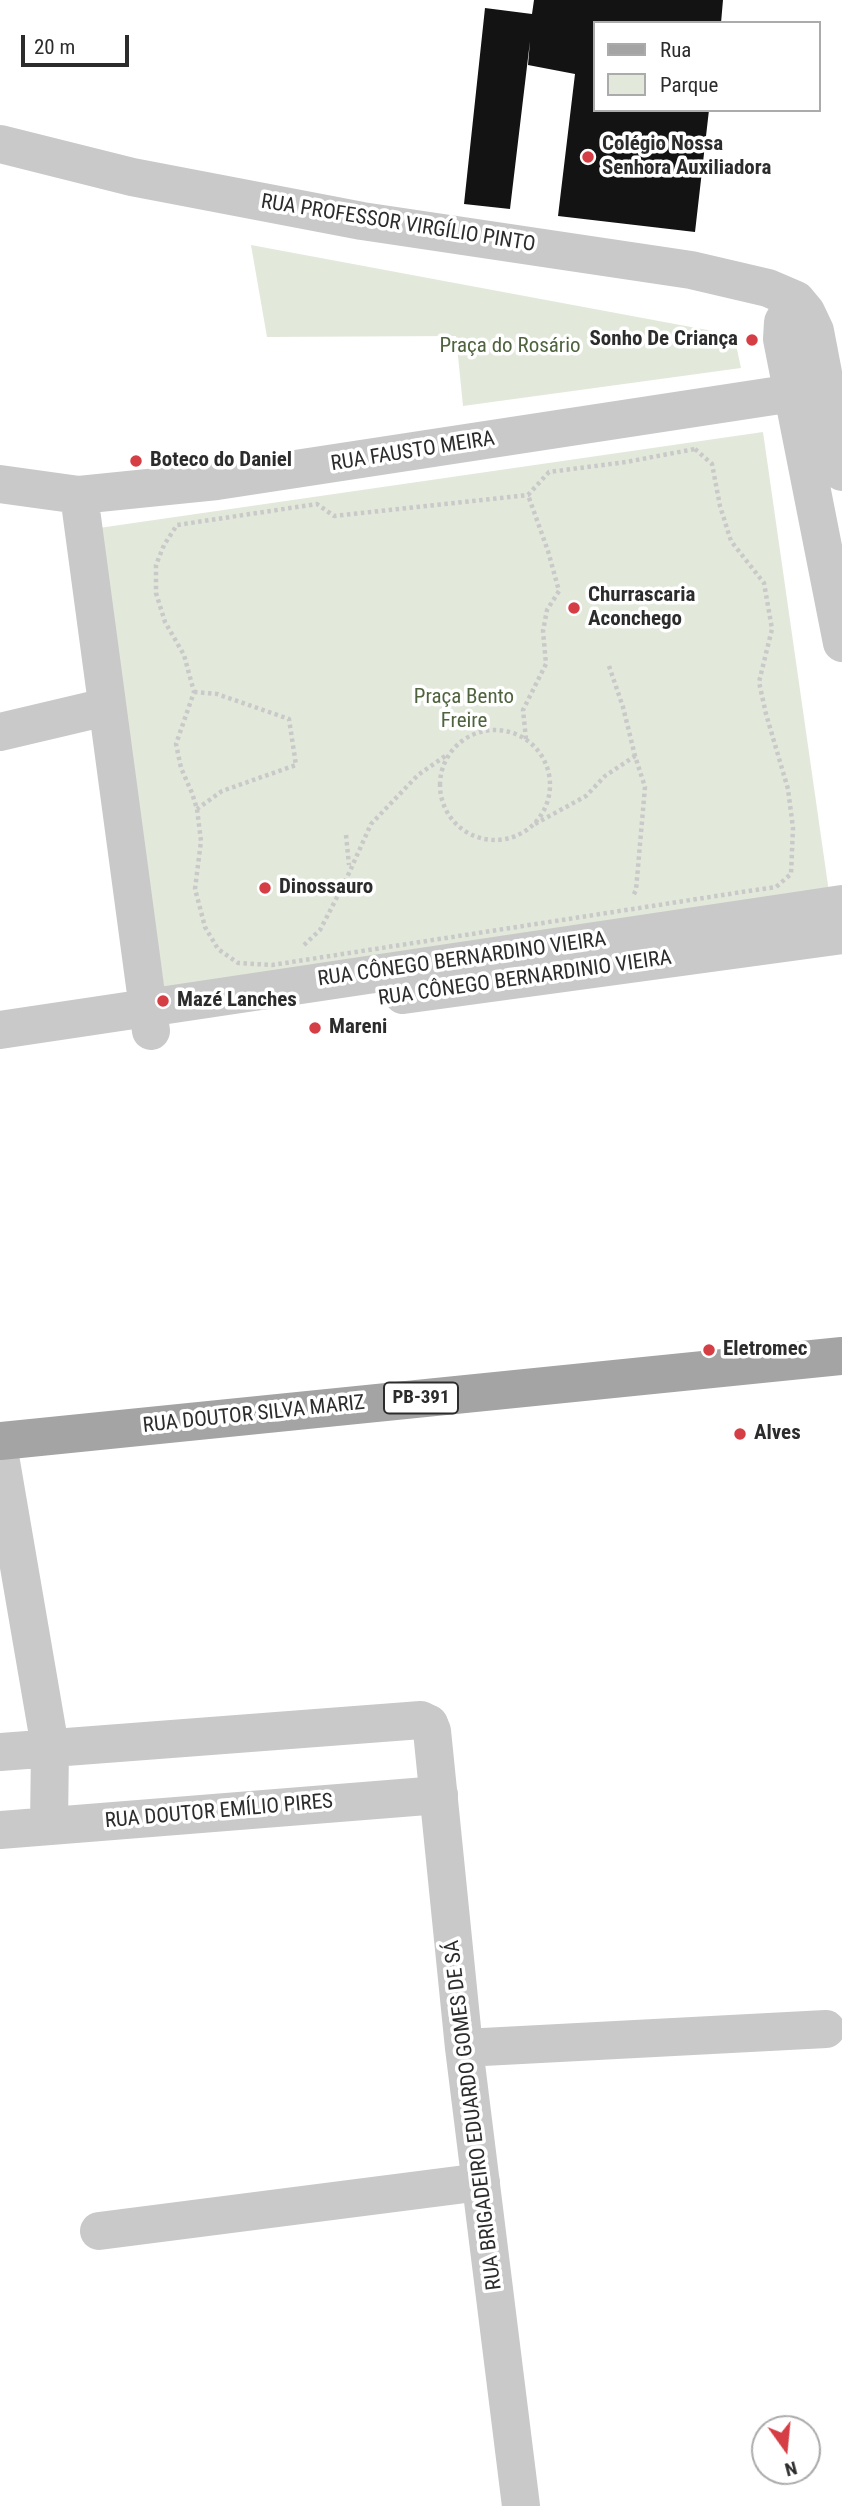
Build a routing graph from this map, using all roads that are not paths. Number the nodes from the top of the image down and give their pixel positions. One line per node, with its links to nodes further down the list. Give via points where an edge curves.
1 (0, 144): 2 (street, RUA PROFESSOR VIRGÍLIO PINTO, via 132,177 362,221 691,270 768,288 815,331)
2 (810, 391): 3 (street); 5 (street, RUA FAUSTO MEIRA, via 217,481); 6 (street)
3 (842, 472)
4 (0, 484): 5 (street, RUA FAUSTO MEIRA)
5 (79, 495): 7 (street)
6 (842, 643)
7 (106, 706): 8 (street); 11 (street)
8 (0, 732)
9 (842, 904): 11 (street, RUA CÔNEGO BERNARDINO VIEIRA)
10 (842, 934): 11 (street, RUA CÔNEGO BERNARDINIO VIEIRA)
11 (150, 1018): 12 (street, RUA CÔNEGO BERNARDINO VIEIRA); 13 (street, RUA CÔNEGO BERNARDINIO VIEIRA)
12 (0, 1030)
13 (0, 1057)
14 (842, 1356): 15 (main road, RUA DOUTOR SILVA MARIZ / PB-391)
15 (0, 1441)
16 (0, 1456): 17 (street)
17 (50, 1747): 18 (street); 19 (street, RUA BRIGADEIRO EDUARDO GOMES DE SÁ, via 421,1720 432,1731); 20 (street)
18 (0, 1752)
19 (439, 1795): 20 (street, RUA DOUTOR EMÍLIO PIRES); 23 (street, RUA BRIGADEIRO EDUARDO GOMES DE SÁ)
20 (49, 1826): 21 (street, RUA DOUTOR EMÍLIO PIRES)
21 (0, 1830)
22 (826, 2029): 23 (street)
23 (464, 2048): 24 (street, RUA BRIGADEIRO EDUARDO GOMES DE SÁ)
24 (481, 2182): 25 (street); 26 (street, RUA BRIGADEIRO EDUARDO GOMES DE SÁ)
25 (99, 2231)
26 (521, 2506)

